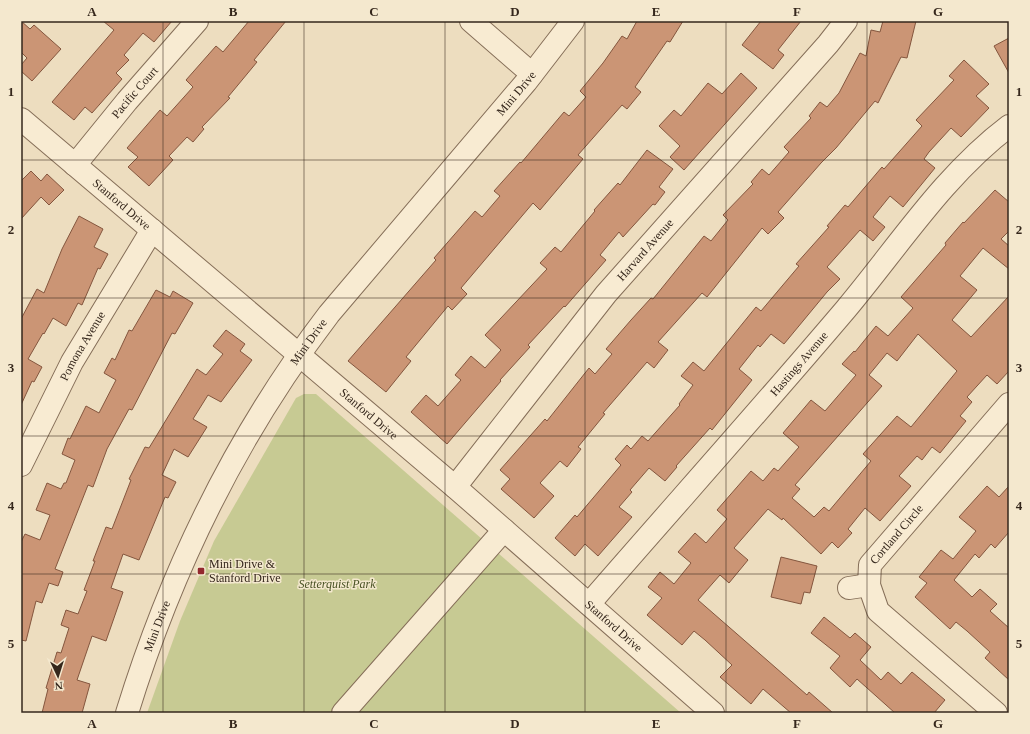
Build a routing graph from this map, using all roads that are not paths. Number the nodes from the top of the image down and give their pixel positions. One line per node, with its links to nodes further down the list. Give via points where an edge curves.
1 (197, 21): 8 (street, Pacific Court, via 127,100)
2 (471, 21): 5 (street)
3 (574, 21): 5 (street, Mini Drive)
4 (846, 21): 13 (street, Harvard Avenue, via 606,294)
5 (532, 74): 10 (street, Mini Drive, via 328,314)
6 (23, 126): 8 (street, Stanford Drive)
7 (1009, 126): 15 (street, Hastings Avenue, via 987,142 944,189 841,315)
8 (75, 165): 9 (street, Stanford Drive)
9 (152, 230): 10 (street, Stanford Drive); 12 (street, Pomona Avenue, via 72,362)
10 (299, 353): 13 (street, Stanford Drive); 16 (street, Mini Drive, via 233,460 179,569)
11 (1009, 404): 19 (street, Cortland Circle, via 870,565 859,586 878,612)
12 (21, 465)
13 (455, 487): 14 (street, Stanford Drive)
14 (504, 530): 15 (street, Stanford Drive); 17 (street)
15 (589, 604): 18 (street, Stanford Drive)
16 (127, 713)
17 (343, 713)
18 (713, 713)
19 (996, 713)

